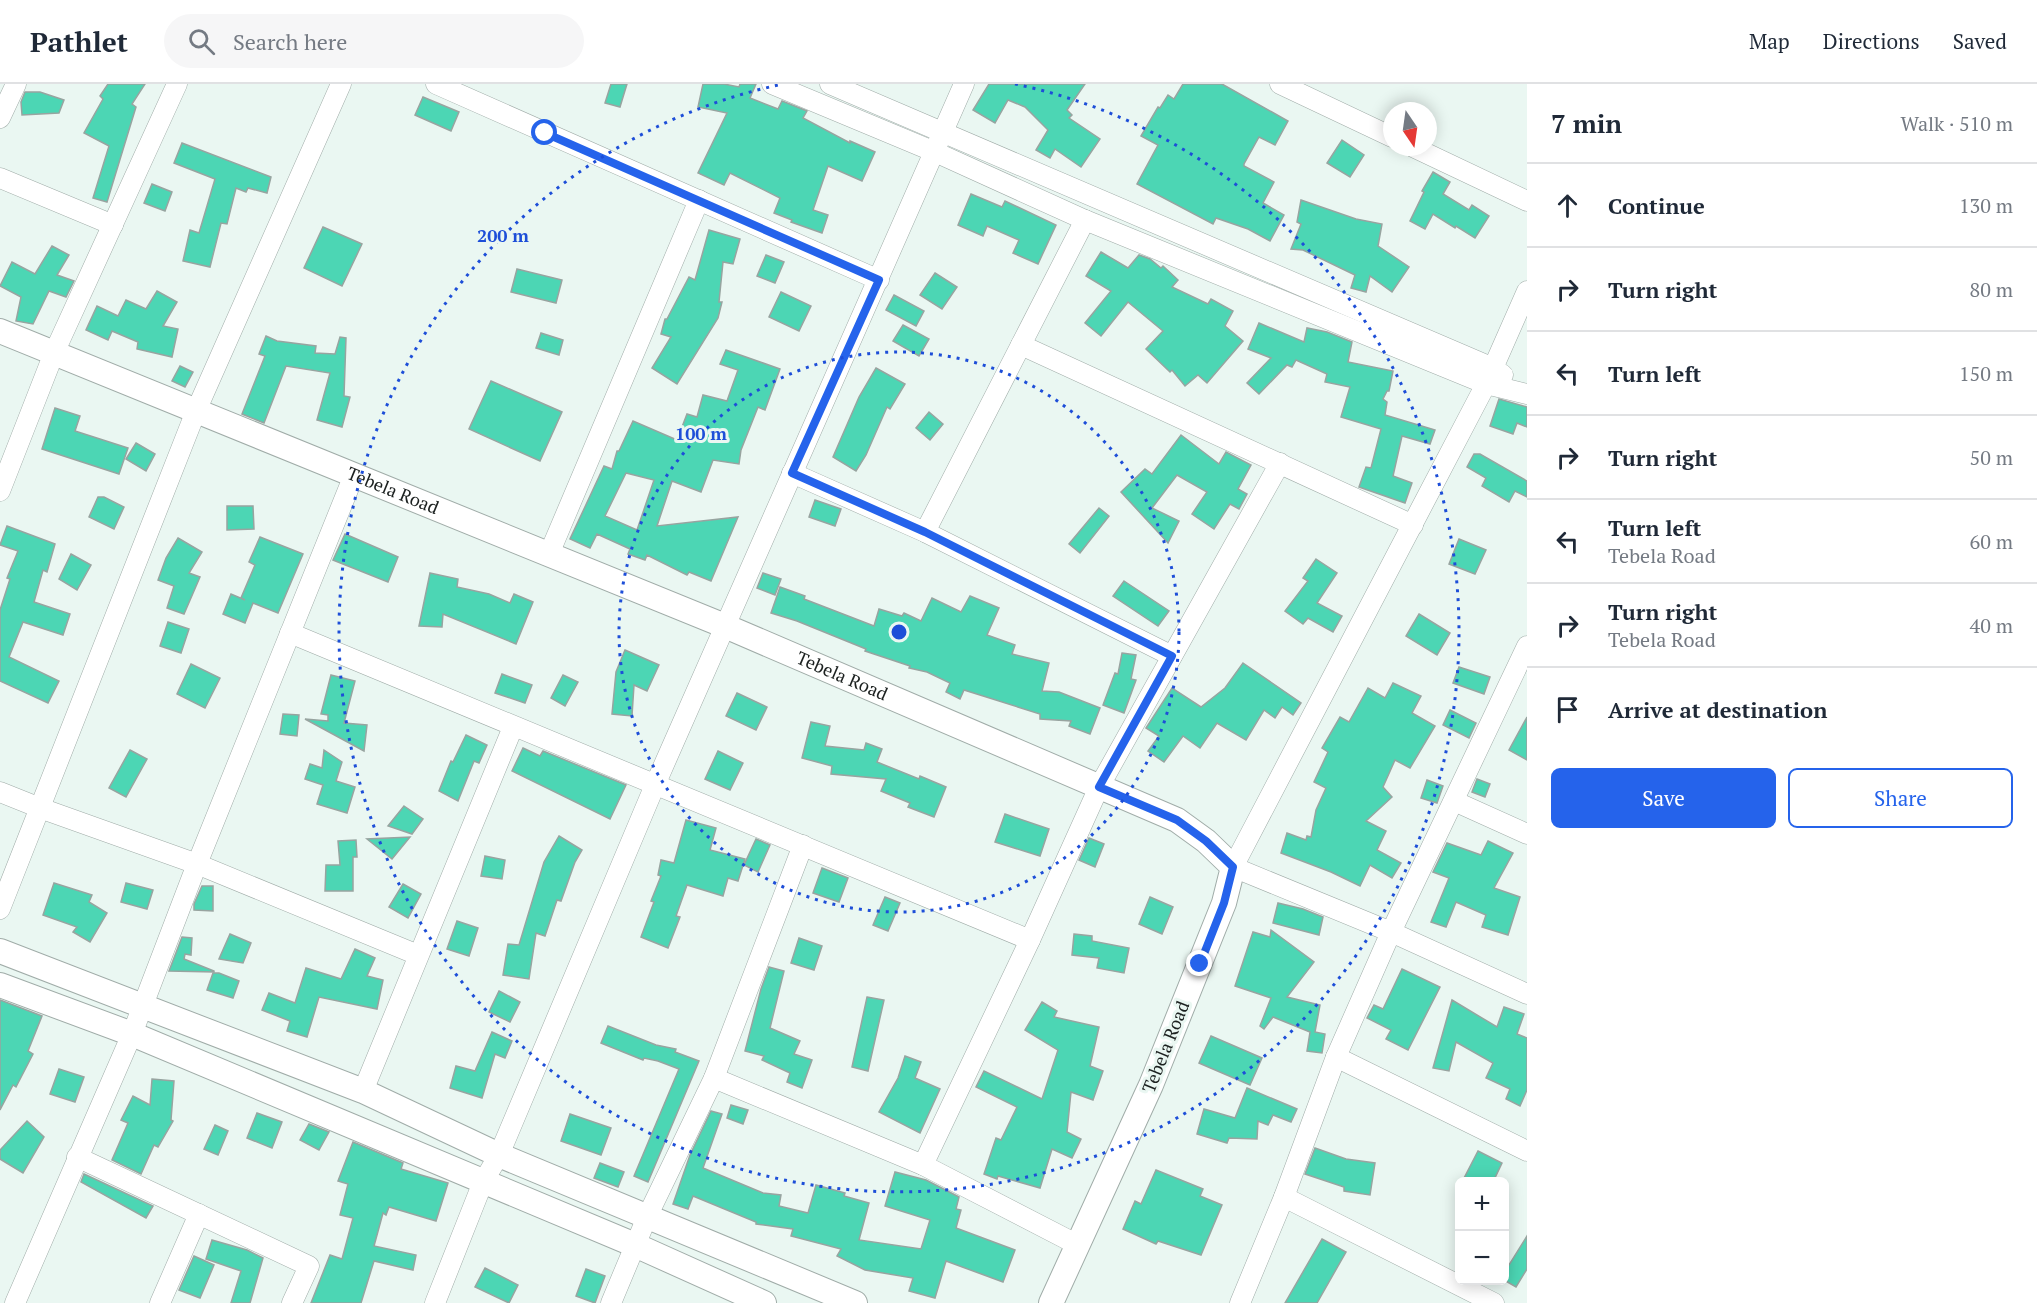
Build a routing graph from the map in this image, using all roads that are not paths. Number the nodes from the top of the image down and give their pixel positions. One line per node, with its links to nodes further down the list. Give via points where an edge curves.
1 (16, 84): 9 (street)
2 (177, 84): 18 (street)
3 (342, 84): 26 (street)
4 (436, 84): 15 (street)
5 (772, 84): 12 (street)
6 (830, 84): 10 (street)
7 (964, 84): 10 (street)
8 (1280, 84): 11 (street)
9 (0, 118)
10 (944, 133): 12 (street); 24 (street)
11 (1383, 133)
12 (935, 152): 17 (street); 19 (street)
13 (1432, 156): 16 (street)
14 (0, 178): 18 (street)
15 (699, 200): 19 (street); 33 (street)
16 (1527, 201)
17 (1085, 220): 22 (street); 24 (street)
18 (113, 225): 23 (street)
19 (879, 280): 28 (street)
20 (1527, 291): 24 (street)
21 (0, 331): 23 (main road, Tebela Road)
22 (1021, 345): 27 (street); 32 (street)
23 (54, 353): 26 (main road, Tebela Road); 30 (street)
24 (1490, 376): 25 (street); 31 (street)
25 (1527, 394)
26 (196, 411): 29 (main road, Tebela Road); 43 (street)
27 (1280, 463): 31 (street); 37 (street)
28 (792, 473): 32 (street); 34 (street)
29 (354, 475): 33 (main road, Tebela Road); 35 (street)
30 (0, 491)
31 (1413, 525): 47 (street)
32 (925, 532): 37 (street)
33 (549, 554): 34 (main road, Tebela Road)
34 (726, 626): 39 (street); 40 (main road, Tebela Road)
35 (290, 633): 38 (street); 46 (street)
36 (1527, 646): 42 (street)
37 (1172, 656): 40 (street)
38 (513, 727): 39 (street); 52 (street)
39 (655, 785): 45 (street); 61 (street)
40 (1099, 787): 47 (main road, Tebela Road, via 1177,820); 50 (street)
41 (0, 792): 43 (street)
42 (1454, 801): 44 (street); 49 (street)
43 (40, 808): 46 (street); 48 (street)
44 (1527, 834)
45 (803, 845): 50 (street); 58 (street)
46 (197, 864): 52 (street); 55 (street)
47 (1233, 867): 49 (street); 69 (main road, Tebela Road, via 1224,903 1151,1085)
48 (0, 909)
49 (1390, 932): 54 (street); 57 (street)
50 (1030, 940): 63 (street)
51 (0, 951): 55 (main road)
52 (418, 955): 59 (street)
53 (0, 985): 56 (main road)
54 (1527, 994)
55 (142, 1007): 56 (street); 59 (main road)
56 (132, 1034): 62 (street); 64 (main road)
57 (1336, 1057): 60 (street); 65 (street)
58 (714, 1078): 63 (street); 67 (street)
59 (363, 1091): 61 (main road)
60 (1527, 1151)
61 (499, 1155): 64 (street); 67 (main road)
62 (77, 1157): 66 (street); 70 (street)
63 (923, 1165): 69 (street)
64 (483, 1182): 68 (main road); 73 (street)
65 (1284, 1197): 78 (street); 79 (street)
66 (199, 1214): 71 (street); 72 (street, via 309,1266)
67 (647, 1217): 68 (street); 76 (main road)
68 (635, 1245): 74 (street); 75 (main road)
69 (1078, 1245): 77 (main road, Tebela Road)
70 (15, 1303)
71 (159, 1303)
72 (292, 1303)
73 (435, 1303)
74 (610, 1303)
75 (764, 1303)
76 (855, 1303)
77 (1051, 1303)
78 (1240, 1303)
79 (1494, 1303)

